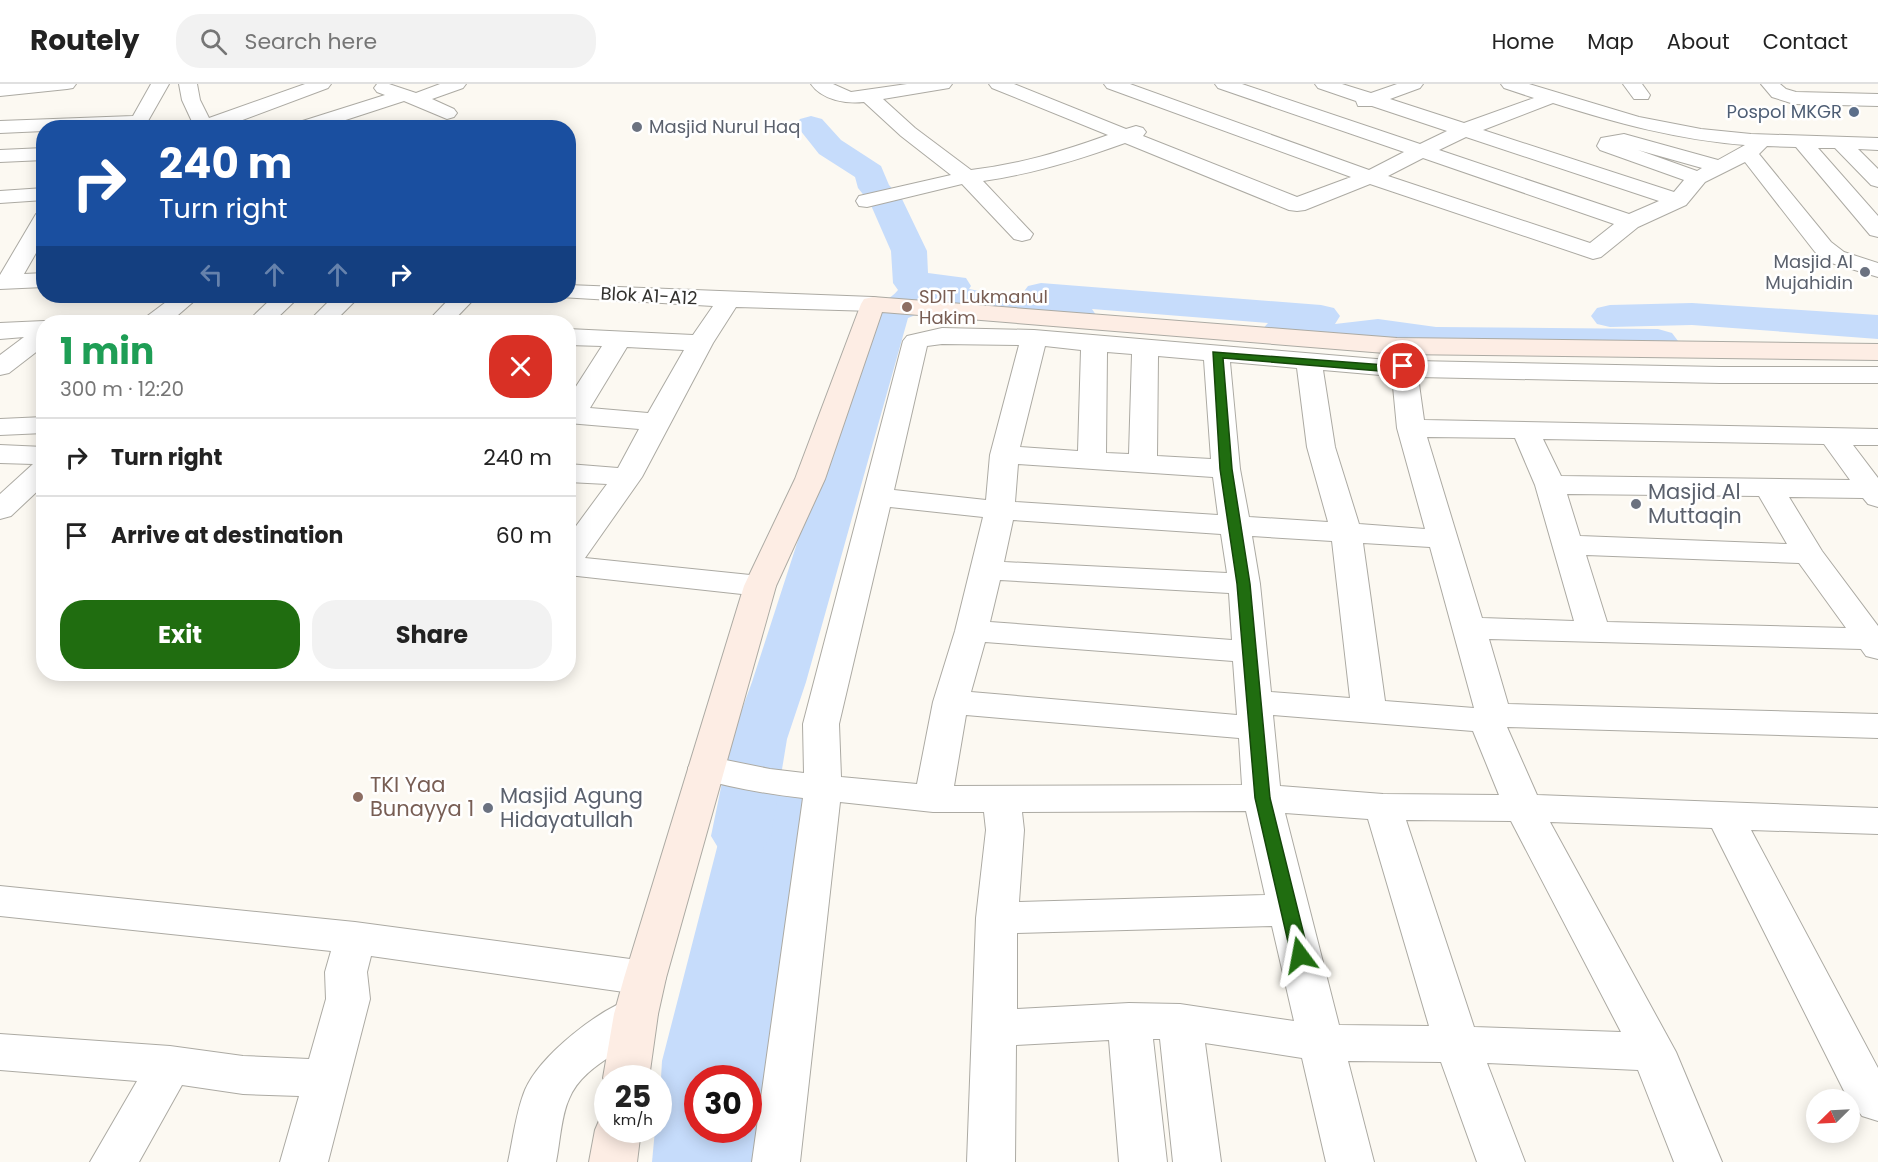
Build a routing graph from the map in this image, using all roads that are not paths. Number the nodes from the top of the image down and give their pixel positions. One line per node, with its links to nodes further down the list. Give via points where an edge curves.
1 (63, 84): 16 (street); 25 (street)
2 (160, 84): 29 (street)
3 (188, 84): 30 (street)
4 (322, 84): 31 (street)
5 (457, 84): 18 (street)
6 (820, 84): 17 (street, via 844,97)
7 (943, 84): 17 (street)
8 (998, 84): 36 (street)
9 (1113, 84): 23 (street)
10 (1324, 84): 20 (street)
11 (1414, 84): 20 (street)
12 (1510, 84): 19 (street)
13 (1770, 84): 21 (street, via 1779,93 1794,98)
14 (377, 85): 18 (street)
15 (1243, 86): 23 (street); 26 (street)
16 (2, 88)
17 (869, 96): 48 (street)
18 (410, 97): 24 (street); 32 (street)
19 (1552, 97): 35 (street); 41 (street, via 1679,132)
20 (1372, 99): 26 (street); 35 (street)
21 (1878, 100)
22 (0, 110): 25 (street)
23 (1186, 112): 36 (street); 37 (street)
24 (447, 113)
25 (63, 116): 27 (street); 28 (street)
26 (1323, 116): 37 (street); 42 (street)
27 (40, 120)
28 (100, 120)
29 (139, 120)
30 (201, 120)
31 (223, 120)
32 (328, 120)
33 (36, 121): 34 (street)
34 (0, 127)
35 (1464, 130): 42 (street); 55 (street)
36 (1126, 136): 48 (street, via 1018,170); 49 (street, via 1296,206)
37 (1270, 140): 49 (street)
38 (1800, 140): 39 (street); 41 (street); 57 (street)
39 (1840, 142): 40 (street); 51 (street)
40 (1878, 144)
41 (1756, 146): 47 (street); 60 (street, via 1823,247 1836,257)
42 (1421, 150): 49 (street); 56 (street)
43 (36, 154): 44 (street)
44 (0, 156)
45 (36, 161): 46 (street)
46 (0, 163)
47 (1721, 167): 50 (street); 50 (street, via 1624,140 1608,142 1607,146 1621,153)
48 (967, 177): 54 (street); 59 (street)
49 (1370, 177): 56 (street, via 1593,252)
50 (1698, 178): 55 (street)
51 (1878, 181)
52 (36, 195): 53 (street)
53 (0, 197)
54 (881, 199)
55 (1678, 200): 56 (street)
56 (1630, 222)
57 (1878, 230)
58 (36, 232): 62 (street)
59 (1022, 234)
60 (1878, 270)
61 (36, 280): 62 (street)
62 (4, 282)
63 (576, 292): 64 (street, Blok A1-A12)
64 (729, 300): 69 (street, Blok A1-A12); 80 (street)
65 (179, 303): 70 (street)
66 (280, 303): 71 (street)
67 (340, 303): 72 (street)
68 (458, 303): 73 (street)
69 (873, 304): 84 (street); 121 (street, via 810,479)
70 (164, 315)
71 (267, 315)
72 (328, 315)
73 (446, 315)
74 (36, 329): 75 (street)
75 (0, 332)
76 (576, 337): 79 (street)
77 (1034, 338): 81 (street); 98 (street); 109 (street, via 942,336 916,341)
78 (36, 340): 87 (street)
79 (619, 340): 80 (street); 88 (street)
80 (700, 343): 90 (street)
81 (1094, 343): 82 (street); 100 (street)
82 (1146, 347): 83 (street); 101 (street)
83 (1217, 355): 86 (street); 102 (street)
84 (1401, 359): 85 (street); 86 (street); 93 (street)
85 (1876, 360)
86 (1309, 362): 113 (street, via 1321,447)
87 (0, 367)
88 (576, 406)
89 (576, 415): 90 (street)
90 (657, 422): 105 (street)
91 (36, 425): 92 (street)
92 (0, 427)
93 (1411, 428): 94 (street); 114 (street)
94 (1526, 431): 95 (street); 106 (street)
95 (1831, 435): 96 (street); 108 (street)
96 (1878, 436)
97 (0, 454): 99 (street)
98 (1004, 455): 100 (street); 111 (street)
99 (36, 456)
100 (1092, 460): 101 (street)
101 (1143, 462): 102 (street)
102 (1226, 469): 112 (street)
103 (576, 474): 105 (street)
104 (36, 476): 110 (street)
105 (627, 477): 116 (street)
106 (1550, 485): 107 (street); 115 (street)
107 (1769, 488): 108 (street); 117 (street)
108 (1875, 494)
109 (879, 497): 111 (street); 133 (street, via 821,724)
110 (0, 510)
111 (1000, 510): 112 (street); 119 (street)
112 (1234, 526): 113 (street); 120 (street)
113 (1346, 533): 114 (street); 128 (street)
114 (1443, 539): 122 (street)
115 (1568, 545): 117 (street); 124 (street)
116 (576, 549)
117 (1808, 554): 125 (street)
118 (576, 567): 121 (street)
119 (985, 570): 120 (street); 123 (street)
120 (1244, 584): 126 (street)
121 (760, 586): 132 (street)
122 (1469, 628): 124 (street); 130 (street)
123 (972, 631): 126 (street); 127 (street)
124 (1593, 631): 125 (street)
125 (1875, 642)
126 (1249, 652): 129 (street)
127 (951, 702): 129 (street); 136 (street)
128 (1369, 712): 129 (street); 130 (street)
129 (1254, 715): 135 (street)
130 (1490, 718): 131 (street); 138 (street)
131 (1878, 726)
132 (715, 770): 133 (street); 145 (street)
133 (823, 788): 136 (street); 162 (street)
134 (1001, 798): 135 (street); 136 (street); 143 (street, via 1005,830)
135 (1262, 798): 137 (street); 142 (street)
136 (933, 799)
137 (1383, 807): 138 (street); 150 (street)
138 (1522, 807): 139 (street); 152 (street)
139 (1724, 815): 140 (street); 156 (street, via 1861,1080)
140 (1878, 820)
141 (0, 901): 144 (street)
142 (1290, 910): 143 (street); 149 (street)
143 (997, 918): 148 (street)
144 (355, 938): 145 (street); 155 (street, via 346,972 348,999)
145 (640, 996): 154 (street); 160 (street, via 570,1062 547,1092)
146 (1129, 1021): 147 (street); 148 (street); 164 (street)
147 (1180, 1022): 149 (street); 165 (street)
148 (993, 1028): 163 (street)
149 (1321, 1043): 150 (street); 166 (street)
150 (1457, 1044): 152 (street); 167 (street)
151 (0, 1052): 153 (street)
152 (1653, 1052): 168 (street)
153 (170, 1065): 155 (street, via 243,1075); 158 (street)
154 (628, 1065)
155 (328, 1079): 159 (street)
156 (1878, 1102)
157 (616, 1143): 161 (street)
158 (114, 1162)
159 (304, 1162)
160 (532, 1162)
161 (613, 1162)
162 (776, 1162)
163 (991, 1162)
164 (1143, 1162)
165 (1197, 1162)
166 (1350, 1162)
167 (1501, 1162)
168 (1698, 1162)

